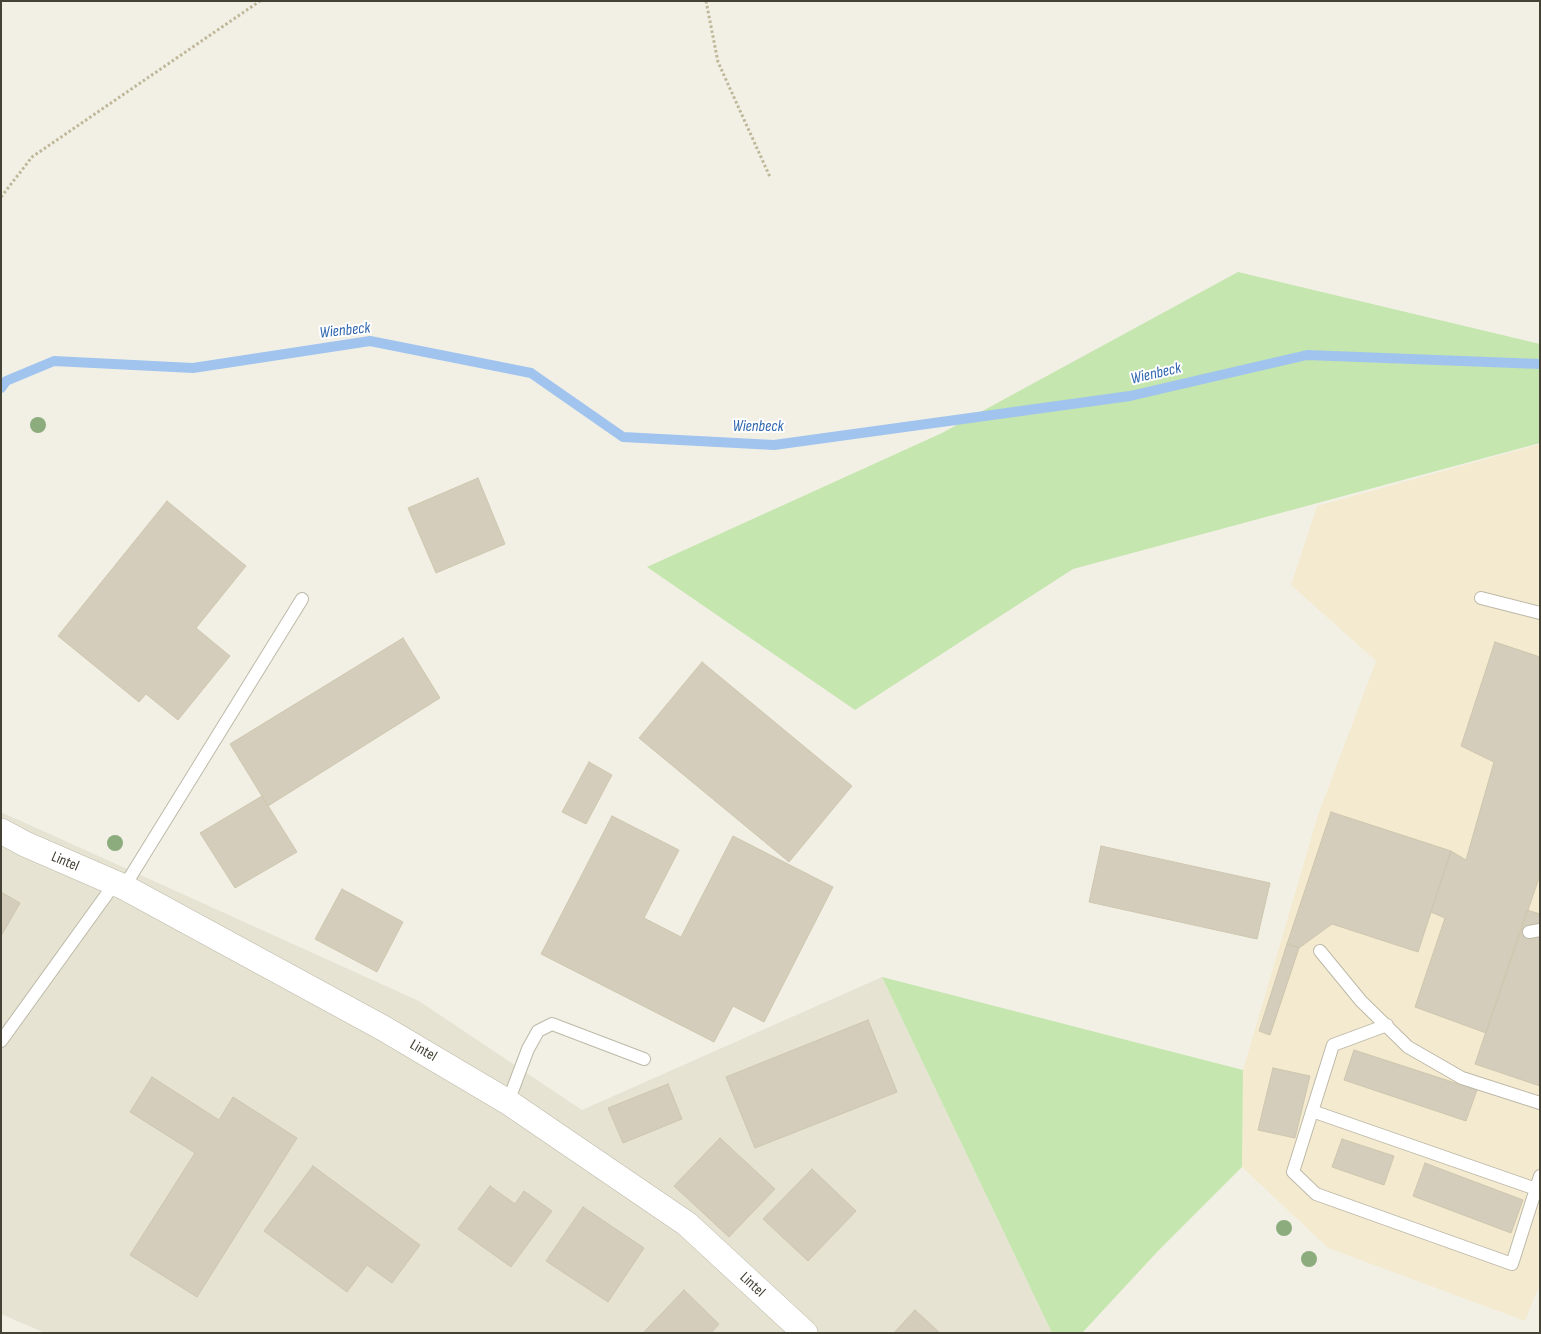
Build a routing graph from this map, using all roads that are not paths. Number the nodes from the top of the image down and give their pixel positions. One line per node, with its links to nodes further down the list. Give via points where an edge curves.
1 (1481, 598): 3 (lane)
2 (302, 599): 5 (lane)
3 (1540, 613)
4 (1, 831): 5 (street, Lintel)
5 (119, 885): 8 (lane); 10 (street, Lintel, via 383,1028)
6 (1320, 951): 7 (lane)
7 (1387, 1026): 11 (lane, via 1408,1047 1462,1078); 12 (lane, via 1333,1045)
8 (1, 1041)
9 (644, 1059): 10 (lane, via 552,1024 538,1031)
10 (508, 1102): 15 (street, Lintel, via 687,1224)
11 (1540, 1103)
12 (1312, 1111): 14 (lane); 14 (lane, via 1293,1172 1316,1194 1512,1264)
13 (1540, 1176): 14 (lane)
14 (1536, 1189)
15 (805, 1333)

